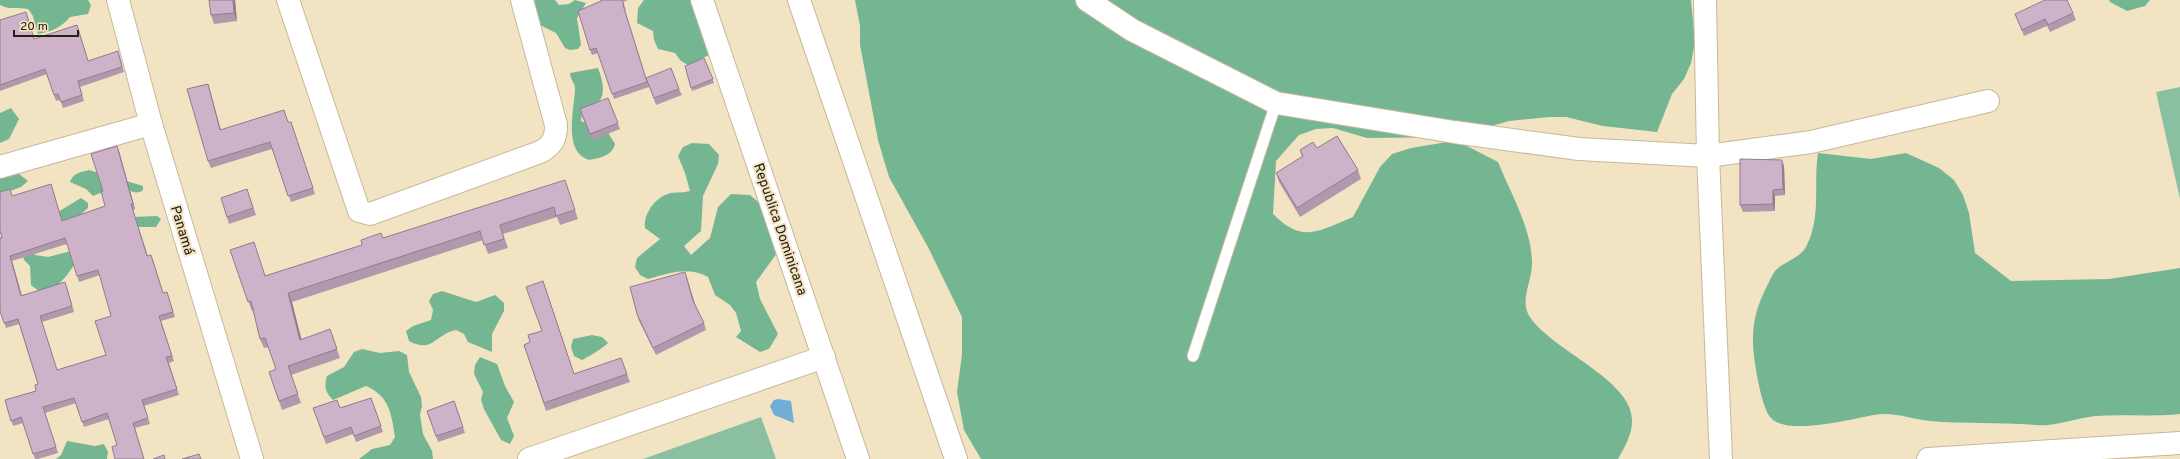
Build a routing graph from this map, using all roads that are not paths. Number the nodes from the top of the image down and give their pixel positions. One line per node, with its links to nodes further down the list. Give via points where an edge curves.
1 (118, 0): 10 (street, Panamá)
2 (288, 0): 3 (street, via 359,211 370,214 540,152 553,142 556,125)
3 (522, 0)
4 (702, 0): 14 (street, Republica Dominicana)
5 (799, 0): 19 (street)
6 (1087, 0): 9 (street, via 1132,30)
7 (1705, 0): 11 (street)
8 (1988, 101): 11 (street, via 1811,142)
9 (1276, 103): 11 (street, via 1579,149); 13 (lane)
10 (151, 124): 12 (street); 16 (street, Panamá)
11 (1708, 156): 20 (street)
12 (0, 167)
13 (1193, 356)
14 (824, 357): 17 (street); 18 (street, Republica Dominicana)
15 (2180, 443): 21 (street)
16 (252, 459)
17 (529, 459)
18 (858, 459)
19 (956, 459)
20 (1721, 459)
21 (1928, 459)

